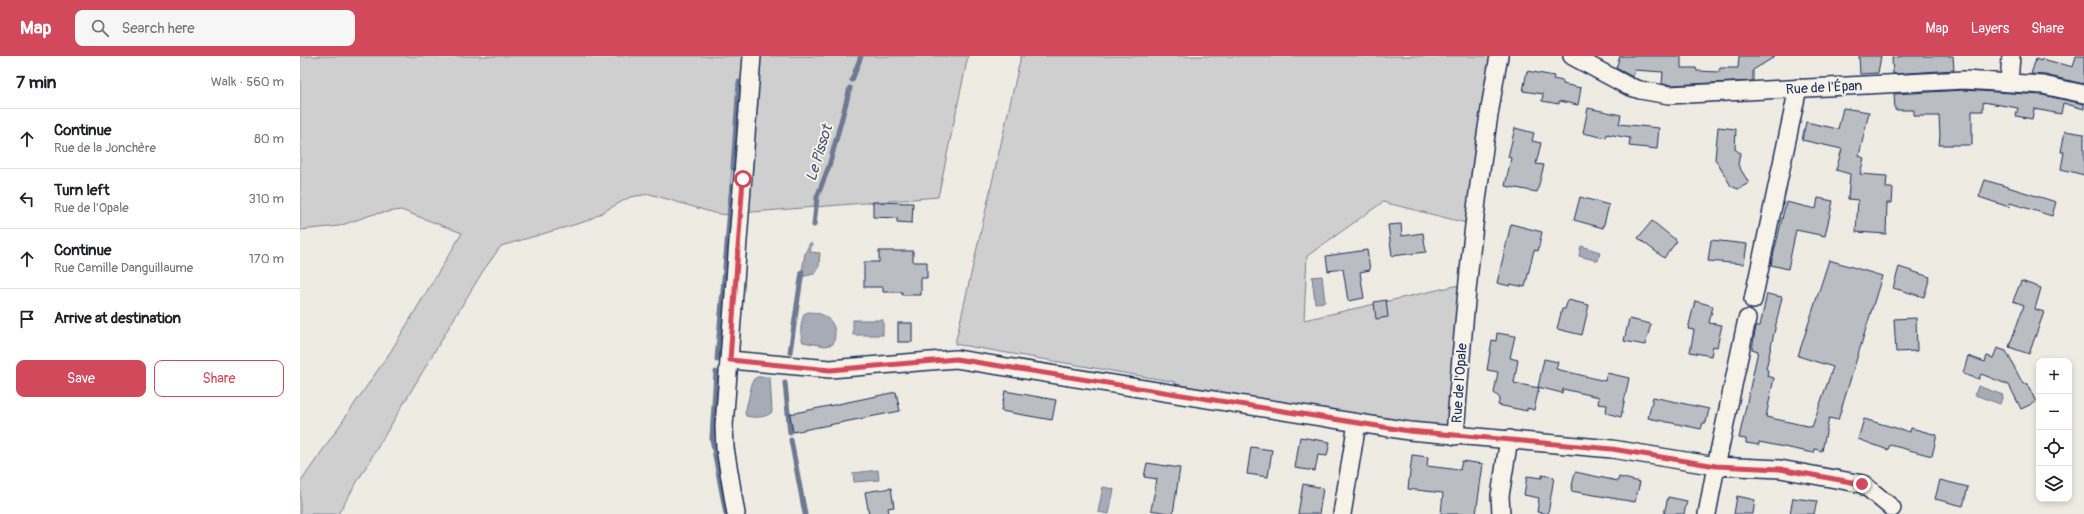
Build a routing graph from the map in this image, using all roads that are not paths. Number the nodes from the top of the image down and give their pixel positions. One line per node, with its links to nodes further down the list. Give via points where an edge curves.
1 (752, 56): 10 (street)
2 (1499, 56): 12 (street, Rue de l'Opale, via 1486,134 1464,318)
3 (1572, 56): 6 (street, Rue de l'Épan, via 1628,86 1650,92 1692,95)
4 (2011, 56): 5 (street)
5 (2009, 82): 6 (street, Rue de l'Épan, via 1964,80); 7 (street, Rue de l'Épan, via 2043,85)
6 (1798, 88): 8 (street)
7 (2084, 94)
8 (1753, 300)
9 (1747, 319): 14 (street)
10 (730, 360): 11 (street, Rue de l'Opale, via 830,370 956,359); 16 (street, via 724,426)
11 (1357, 423): 12 (street, Rue de l'Opale); 17 (street)
12 (1456, 436): 13 (street)
13 (1509, 439): 14 (street, via 1612,449); 18 (street, via 1500,496)
14 (1716, 466): 15 (street, via 1780,469 1862,484); 19 (street)
15 (1892, 508)
16 (736, 514)
17 (1342, 514)
18 (1501, 514)
19 (1707, 514)

